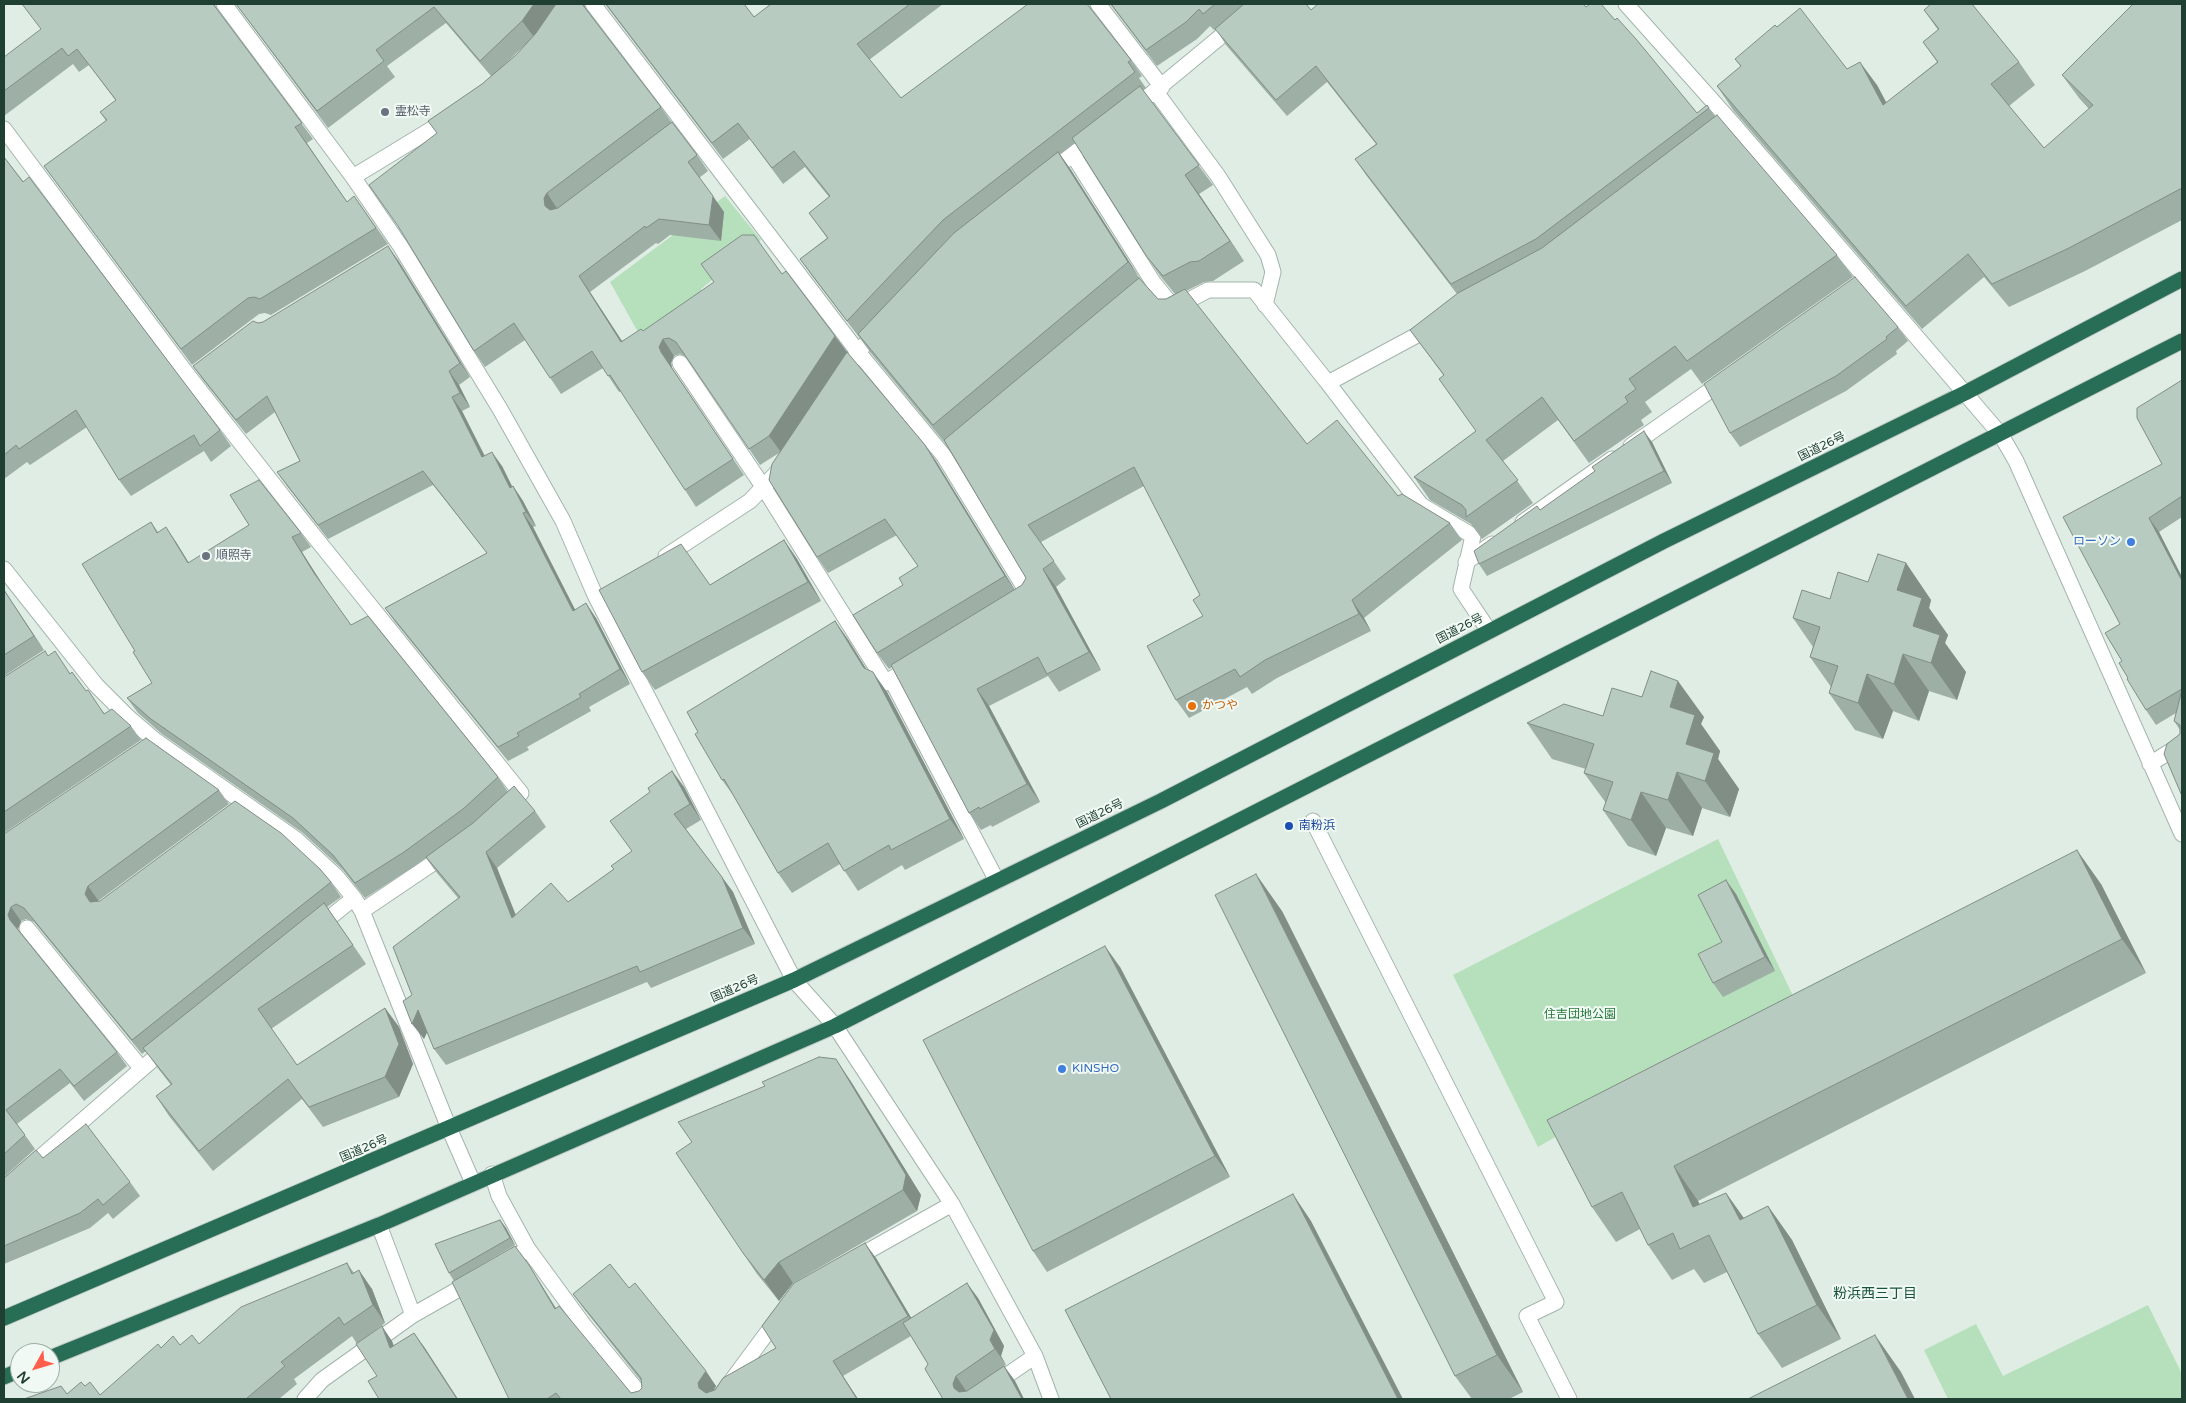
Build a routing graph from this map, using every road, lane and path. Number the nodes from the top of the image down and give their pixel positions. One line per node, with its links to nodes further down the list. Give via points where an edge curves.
1 (224, 4): 14 (street)
2 (593, 4): 9 (street)
3 (1098, 4): 6 (street)
4 (1260, 4): 6 (street)
5 (1626, 4): 18 (street, via 1730,128)
6 (1159, 90): 8 (street); 23 (street, via 1268,255 1273,272)
7 (465, 108): 14 (street)
8 (1118, 120)
9 (686, 125): 12 (street); 27 (street)
10 (4, 129): 31 (street)
11 (1103, 132): 13 (street)
12 (671, 137)
13 (1073, 155): 15 (street); 20 (street)
14 (353, 177): 16 (street)
15 (1035, 184)
16 (401, 247): 17 (street); 44 (street, via 500,409 563,521)
17 (384, 257)
18 (1867, 279): 21 (street); 34 (street)
19 (2182, 279): 34 (highway, 国道26号)
20 (1153, 282): 22 (street); 23 (street, via 1174,308 1208,290 1254,290)
21 (1851, 291)
22 (1138, 294)
23 (1265, 305): 32 (street)
24 (1448, 318): 32 (street)
25 (888, 319): 27 (street)
26 (2182, 341): 35 (highway)
27 (858, 352): 33 (street); 38 (street)
28 (680, 363): 39 (street)
29 (205, 367): 31 (street)
30 (1739, 370): 40 (street)
31 (190, 378): 57 (street, via 521,793)
32 (1328, 383): 40 (street, via 1422,505 1473,536)
33 (837, 384)
34 (1965, 394): 35 (street); 46 (highway, 国道26号, via 1664,541)
35 (2001, 435): 54 (street, via 2016,461); 66 (highway)
36 (959, 444): 38 (street)
37 (790, 455): 39 (street)
38 (944, 456): 45 (street, via 1029,595)
39 (764, 488): 41 (street, via 750,501); 50 (street, via 886,682)
40 (1466, 562): 46 (street, via 1461,589)
41 (653, 564)
42 (4, 569): 47 (street)
43 (612, 588): 44 (street)
44 (595, 594): 65 (street)
45 (1013, 605)
46 (1489, 631): 61 (highway, 国道26号, via 1161,801)
47 (66, 646): 48 (street); 51 (street, via 96,686)
48 (50, 657)
49 (923, 659): 50 (street)
50 (891, 679): 61 (street)
51 (156, 741): 53 (street); 55 (street)
52 (2182, 744): 54 (street)
53 (140, 752)
54 (2150, 764): 59 (street)
55 (245, 804): 56 (street); 62 (street, via 297,840 337,877)
56 (229, 815)
57 (493, 819)
58 (1313, 822): 87 (street, via 1556,1302 1526,1316)
59 (2182, 834)
60 (463, 843): 62 (street, via 416,877)
61 (996, 881): 65 (highway, 国道26号)
62 (358, 904): 64 (street); 69 (street)
63 (27, 928): 68 (street)
64 (308, 934)
65 (794, 980): 66 (street); 69 (highway, 国道26号)
66 (835, 1026): 70 (highway); 73 (street)
67 (179, 1038): 68 (street)
68 (141, 1068): 72 (street)
69 (449, 1128): 71 (street); 79 (highway, 国道26号)
70 (492, 1174): 71 (highway); 75 (street, via 499,1196)
71 (473, 1183): 74 (highway)
72 (4, 1189)
73 (952, 1204): 76 (street); 81 (street)
74 (379, 1225): 78 (street); 80 (highway)
75 (528, 1249): 78 (street); 83 (street)
76 (840, 1267)
77 (786, 1306): 84 (street)
78 (413, 1315): 82 (street, via 322,1380)
79 (4, 1318)
80 (60, 1354)
81 (1036, 1356): 85 (street); 86 (street)
82 (305, 1399)
83 (644, 1399)
84 (718, 1399)
85 (973, 1399)
86 (1051, 1399)
87 (1569, 1399)

